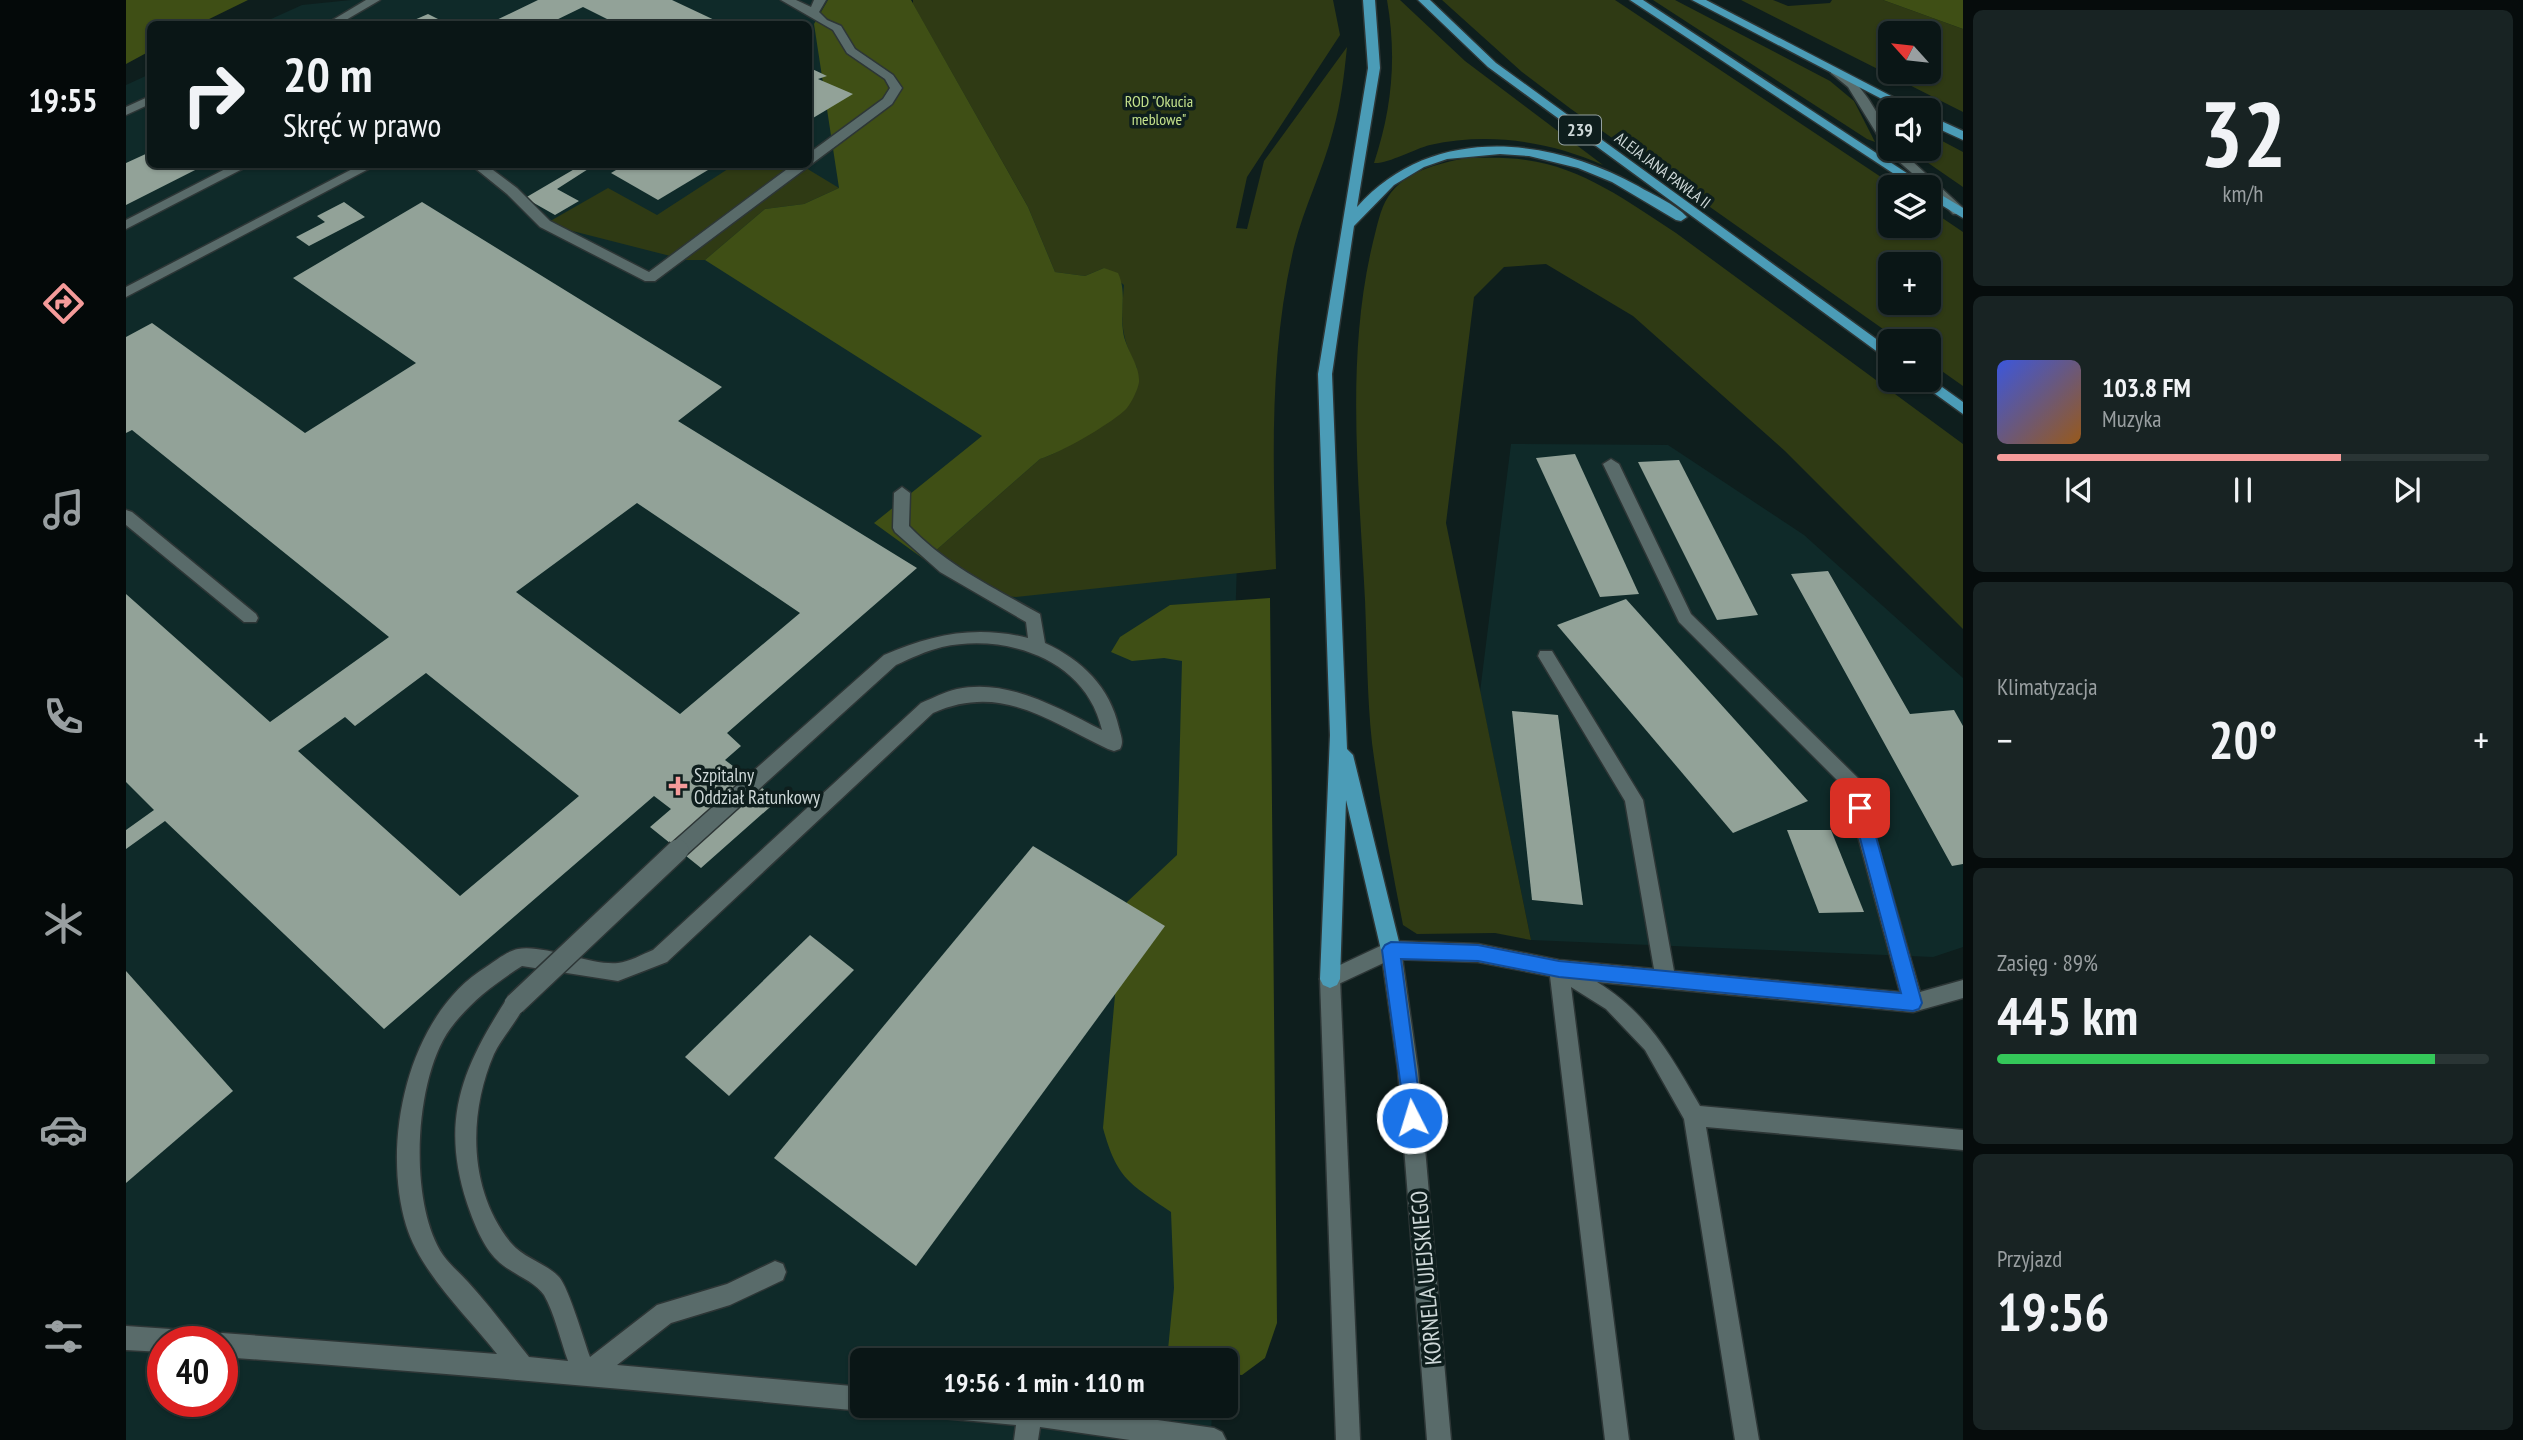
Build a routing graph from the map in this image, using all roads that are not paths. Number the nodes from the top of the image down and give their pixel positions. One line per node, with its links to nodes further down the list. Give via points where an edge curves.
1 (374, 0): 9 (street)
2 (787, 0): 8 (street)
3 (820, 0): 8 (street)
4 (1369, 0): 27 (main road, via 1374,68)
5 (1424, 0): 28 (main road, ALEJA JANA PAWŁA II / 239, via 1492,65)
6 (1636, 0): 23 (main road)
7 (1698, 0): 10 (main road)
8 (813, 12): 17 (street, via 837,28 850,51 889,77 896,88 888,101)
9 (337, 21)
10 (1835, 71): 11 (main road); 15 (street, via 1853,85)
11 (1888, 98)
12 (147, 101): 13 (street)
13 (126, 111)
14 (1941, 125): 16 (main road)
15 (1878, 126)
16 (1963, 136)
17 (812, 157)
18 (1905, 161): 25 (street)
19 (238, 168): 26 (street)
20 (364, 168): 29 (street)
21 (481, 168): 22 (street, via 545,224 650,278)
22 (798, 168)
23 (1904, 175)
24 (1941, 199): 25 (main road)
25 (1961, 212)
26 (126, 225)
27 (1347, 226): 28 (main road, via 1376,194 1416,165 1472,152 1504,151 1542,154 1608,175); 39 (main road, via 1325,374)
28 (1744, 252): 30 (main road, ALEJA JANA PAWŁA II / 239)
29 (126, 293)
30 (1878, 347)
31 (1940, 392): 32 (main road)
32 (1963, 408)
33 (1611, 464): 45 (street, via 1685,618 1853,784)
34 (901, 493): 37 (street, via 901,528 913,542 1034,620)
35 (126, 516): 36 (street)
36 (250, 618)
37 (1037, 646): 52 (street, via 1093,685 1112,725 1114,744 1015,699 958,695 927,708 660,956 618,972 520,957 478,983 442,1023 415,1091 407,1172 417,1225 435,1263); 53 (street, bridge, via 987,637 949,639 890,660 515,1004 486,1049 470,1097 464,1139 468,1173 481,1213 504,1252 552,1286)
38 (1546, 656): 43 (street, via 1634,800)
39 (1339, 735): 40 (main road); 42 (main road)
40 (1391, 950): 41 (street, via 1478,953); 42 (street); 60 (street, KORNELA UJEJSKIEGO, via 1408,1070)
41 (1559, 969): 43 (street); 46 (street, via 1613,1002 1653,1043); 61 (street)
42 (1330, 979): 59 (street)
43 (1666, 979): 45 (street)
44 (1963, 989): 45 (street)
45 (1913, 1003)
46 (1694, 1116): 47 (street); 62 (street)
47 (1963, 1140)
48 (775, 1272): 53 (street, via 730,1294 665,1312)
49 (126, 1338): 50 (street)
50 (147, 1339)
51 (238, 1346): 52 (street)
52 (524, 1369): 53 (street)
53 (585, 1376): 54 (street)
54 (850, 1398)
55 (1029, 1418): 57 (street)
56 (1058, 1418): 58 (street)
57 (1026, 1440)
58 (1214, 1440)
59 (1348, 1440)
60 (1439, 1440)
61 (1617, 1440)
62 (1747, 1440)

